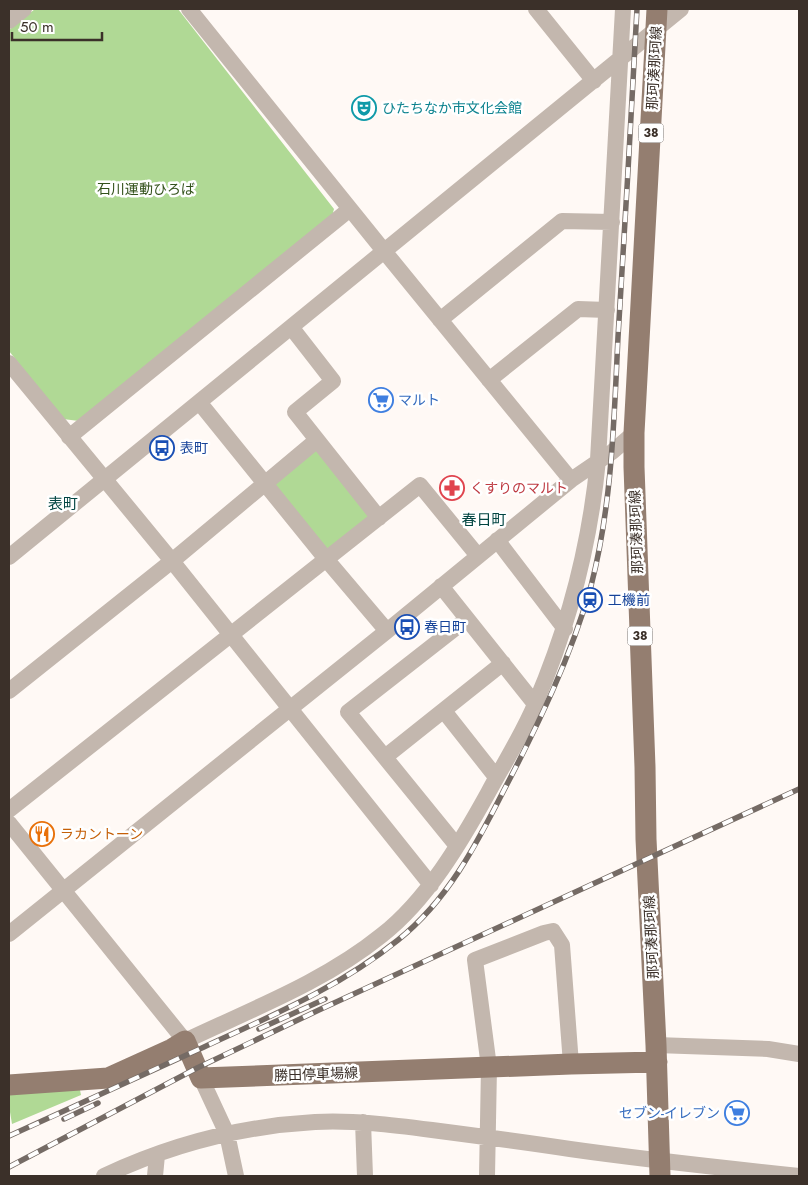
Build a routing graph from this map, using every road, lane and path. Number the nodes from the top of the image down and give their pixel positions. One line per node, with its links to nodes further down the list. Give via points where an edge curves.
1 (24, 9): 7 (street)
2 (189, 9): 10 (street)
3 (536, 9): 9 (street)
4 (623, 9): 8 (street)
5 (681, 9): 6 (street)
6 (657, 19): 8 (street); 19 (main road, 那珂湊那珂線 / 38)
7 (9, 21)
8 (620, 59): 9 (street); 11 (street)
9 (594, 81): 12 (street)
10 (350, 209): 12 (street); 20 (street)
11 (612, 222): 13 (street); 14 (street, via 562,221)
12 (384, 251): 14 (street); 15 (street)
13 (606, 310): 17 (street, via 578,309); 22 (street)
14 (440, 320): 17 (street)
15 (291, 327): 18 (street); 21 (street, via 333,381 295,412)
16 (9, 363): 20 (street)
17 (489, 380): 24 (street)
18 (199, 402): 23 (street); 25 (street)
19 (634, 433): 22 (street); 51 (main road, 那珂湊那珂線 / 38, via 646,840)
20 (70, 437): 23 (street)
21 (317, 440): 25 (street); 26 (street)
22 (598, 460): 24 (street); 34 (street, via 592,508)
23 (105, 479): 28 (street); 31 (street)
24 (571, 480): 27 (street)
25 (265, 484): 30 (street); 31 (street)
26 (379, 518): 29 (street, via 420,485); 30 (street)
27 (497, 540): 29 (street); 34 (street)
28 (9, 556)
29 (478, 556): 32 (street)
30 (326, 559): 35 (street); 36 (street)
31 (172, 561): 36 (street); 38 (street)
32 (441, 586): 33 (street); 35 (street)
33 (467, 618): 37 (street); 42 (street, via 348,712)
34 (564, 629): 39 (street)
35 (387, 630): 40 (street)
36 (230, 634): 40 (street); 44 (street)
37 (503, 663): 39 (street); 41 (street)
38 (9, 691)
39 (535, 704): 43 (street)
40 (289, 708): 47 (street); 48 (street)
41 (444, 711): 42 (street); 43 (street)
42 (385, 757): 46 (street)
43 (496, 777): 46 (street)
44 (9, 810)
45 (9, 823): 48 (street)
46 (457, 846): 47 (street)
47 (430, 885): 50 (street, via 382,935 337,966 296,989)
48 (63, 890): 49 (street); 50 (street)
49 (9, 934)
50 (185, 1040): 55 (main road); 56 (main road, via 108,1078)
51 (657, 1054): 52 (street, via 768,1049); 53 (main road, 勝田停車場線); 61 (main road, 那珂湊那珂線 / 38)
52 (799, 1054)
53 (570, 1064): 54 (main road, 勝田停車場線); 54 (street, via 562,945 553,931 475,960)
54 (489, 1067): 55 (main road, 勝田停車場線); 59 (street)
55 (201, 1078): 58 (street)
56 (9, 1085)
57 (363, 1122): 58 (street, via 316,1122); 59 (street); 65 (street)
58 (227, 1134): 60 (street); 64 (street)
59 (487, 1137): 61 (street); 66 (street)
60 (157, 1155): 62 (street); 63 (street)
61 (660, 1168): 67 (street)
62 (104, 1176)
63 (155, 1176)
64 (236, 1176)
65 (365, 1176)
66 (487, 1176)
67 (799, 1176)

